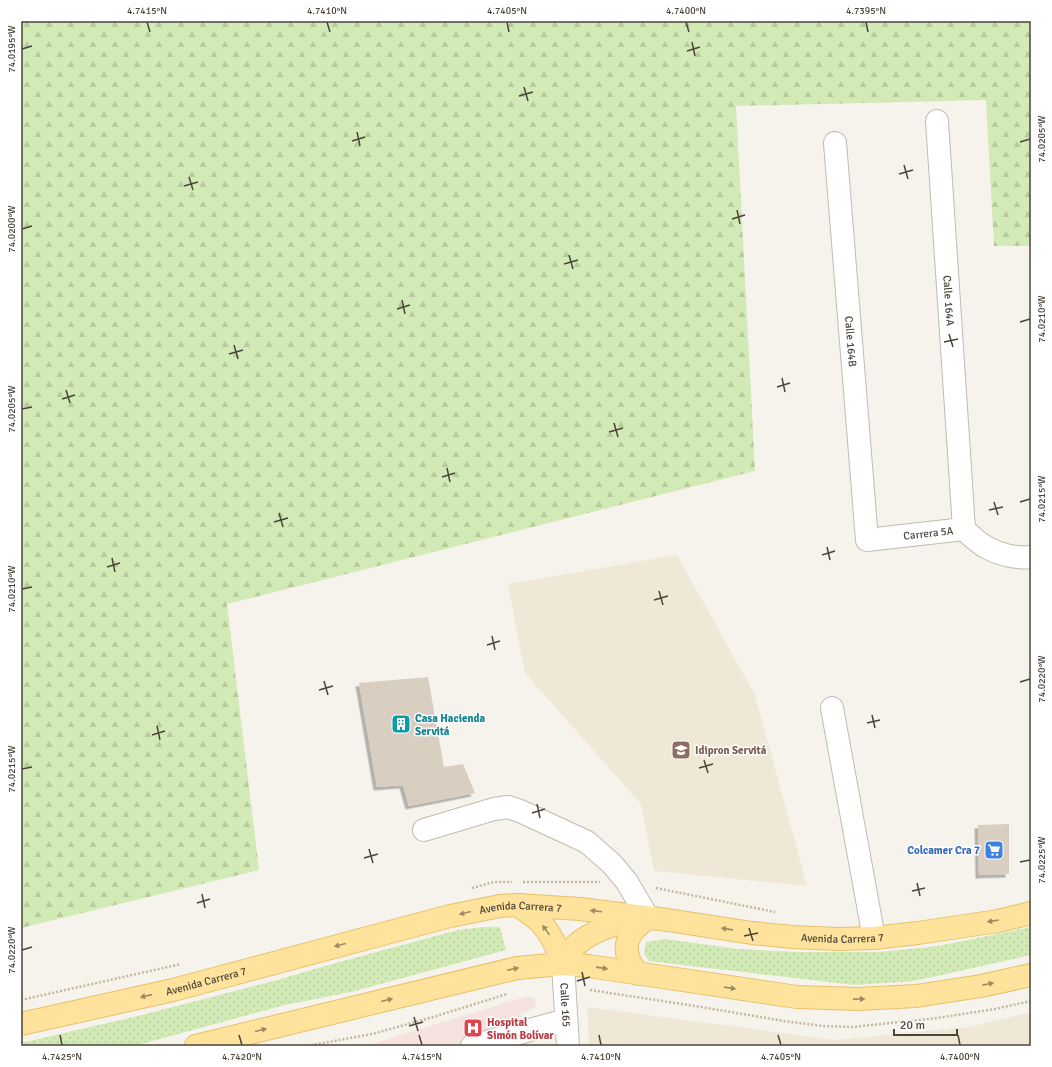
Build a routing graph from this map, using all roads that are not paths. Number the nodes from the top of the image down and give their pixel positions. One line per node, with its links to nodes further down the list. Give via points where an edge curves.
1 (937, 121): 3 (street, Calle 164A)
2 (835, 143): 4 (street, Calle 164B)
3 (964, 529): 4 (street, Carrera 5A); 5 (street, Carrera 5A, via 985,546 1004,554)
4 (867, 540)
5 (1031, 557)
6 (832, 708): 11 (street)
7 (424, 830): 10 (street, via 494,809 508,807 520,811 587,842 612,864 627,882)
8 (518, 905): 10 (main road, Avenida Carrera 7, one-way to 8, via 580,909); 12 (main road, one-way to 8, via 548,932 541,923); 16 (main road, Avenida Carrera 7, one-way to 16, via 450,916 173,990)
9 (1031, 913): 11 (main road, Avenida Carrera 7, one-way to 11, via 998,921)
10 (648, 918): 11 (main road, Avenida Carrera 7, one-way to 10, via 793,937); 12 (main road, via 627,922 591,935 578,943); 13 (main road, via 638,925 626,942 629,960)
11 (874, 938)
12 (563, 964): 13 (main road, one-way to 13); 15 (street, Calle 165); 17 (main road, one-way to 12, via 516,968)
13 (638, 974): 14 (main road, one-way to 14, via 797,997 858,999 916,996)
14 (1031, 975)
15 (566, 1020): 18 (street); 19 (street, Calle 165)
16 (21, 1024)
17 (196, 1046)
18 (472, 1046)
19 (568, 1046)

